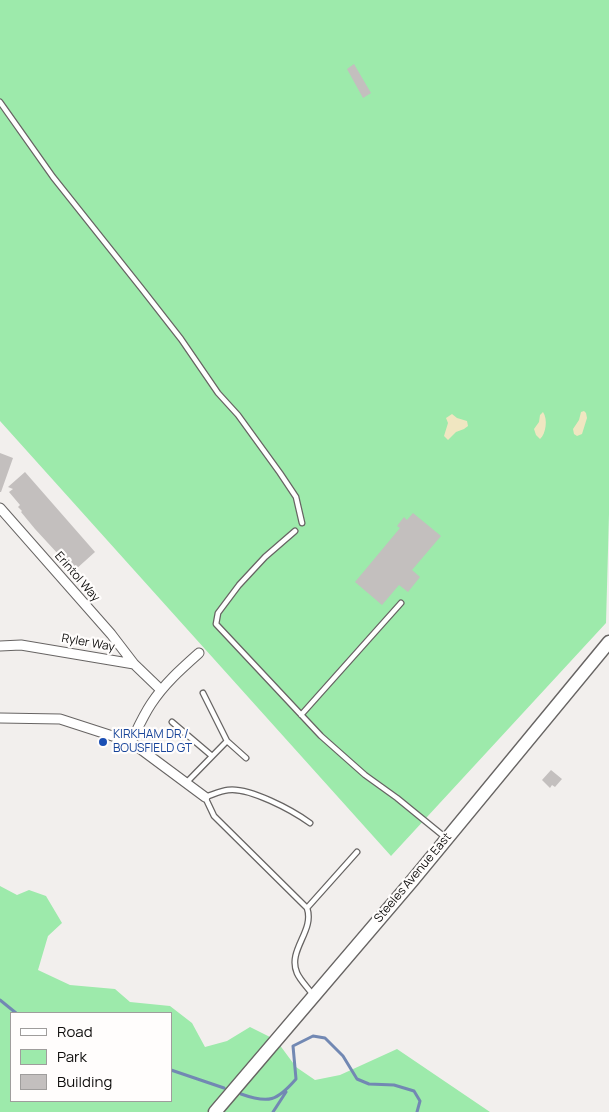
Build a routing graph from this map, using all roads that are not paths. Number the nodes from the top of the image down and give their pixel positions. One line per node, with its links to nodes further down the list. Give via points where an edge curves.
1 (0, 102): 3 (lane, via 53,177 280,473 296,497)
2 (0, 508): 9 (street, Erintol Way)
3 (302, 522)
4 (295, 531): 12 (lane, via 239,585 218,613 216,624)
5 (401, 603): 12 (lane)
6 (609, 642): 22 (main road, Steeles Avenue East)
7 (0, 646): 9 (street, Ryler Way, via 21,645)
8 (199, 653): 10 (street)
9 (134, 664): 10 (street)
10 (161, 690): 16 (street)
11 (203, 693): 15 (lane)
12 (301, 715): 22 (lane, via 366,775)
13 (0, 718): 16 (street, via 60,719)
14 (172, 722): 17 (lane)
15 (228, 741): 17 (lane); 18 (lane)
16 (131, 742): 19 (street)
17 (212, 756): 19 (lane)
18 (246, 758)
19 (186, 783): 20 (street)
20 (205, 797): 21 (lane, via 227,790 241,790 291,810); 24 (lane, via 214,816)
21 (310, 822)
22 (447, 838): 25 (main road, Steeles Avenue East)
23 (357, 852): 24 (lane)
24 (307, 908): 25 (lane, via 308,927 295,963 297,973)
25 (314, 996): 26 (main road, Steeles Avenue East)
26 (215, 1112)

